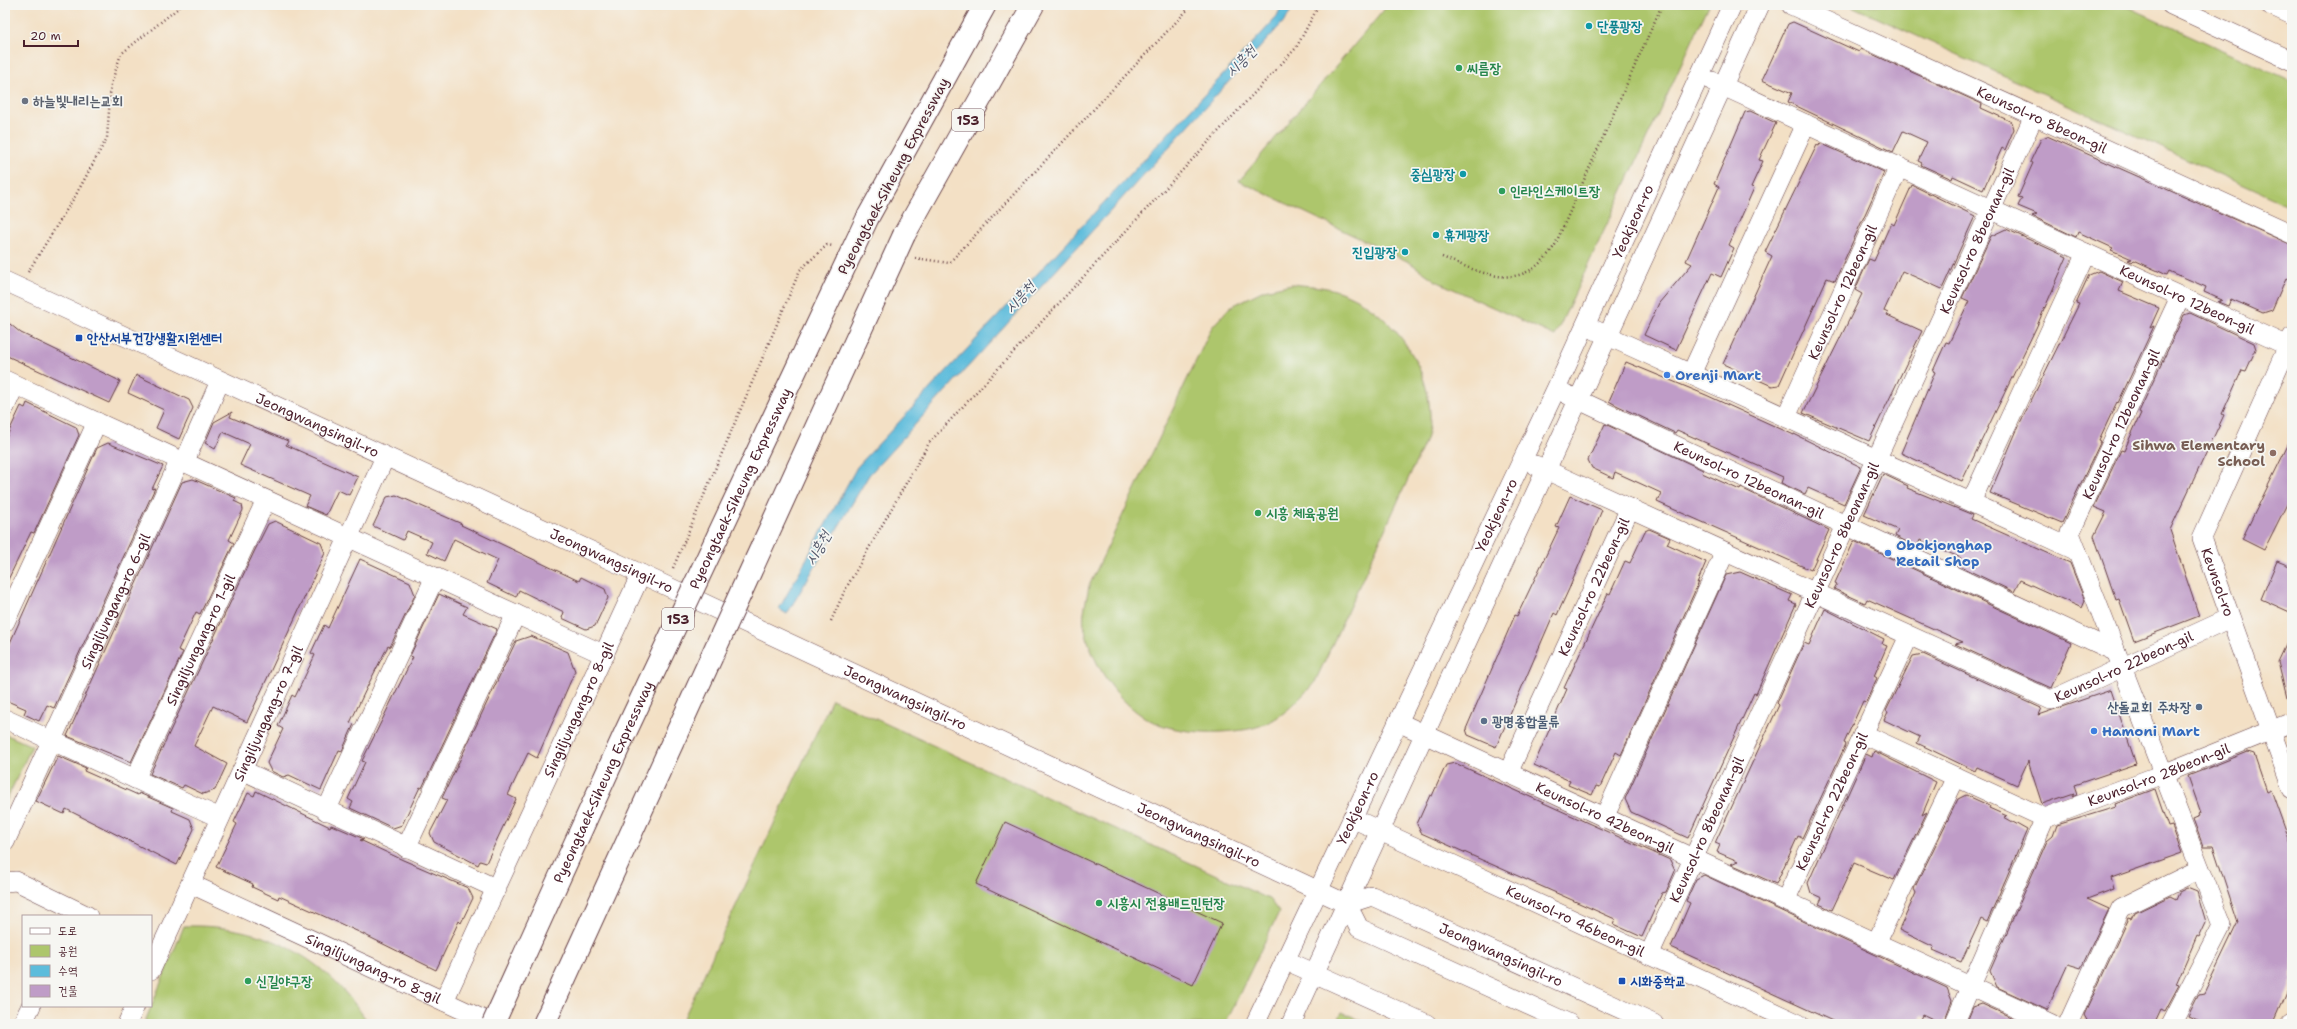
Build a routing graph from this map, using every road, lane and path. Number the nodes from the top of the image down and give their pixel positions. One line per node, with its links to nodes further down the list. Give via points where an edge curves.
1 (182, 5): 22 (path, via 121,54 110,84 107,138 77,192)
2 (985, 5): 99 (highway, Pyeongtaek-Siheung Expressway / 153, bridge, via 868,217 626,731)
3 (1033, 5): 100 (highway, 153, bridge, via 904,235)
4 (1319, 5): 52 (path, via 1296,48 930,442 845,590)
5 (1662, 5): 21 (path, via 1546,260 1532,271 1516,277 1498,278)
6 (1732, 5): 13 (street, Yeokjeon-ro)
7 (1760, 5): 14 (street, Yeokjeon-ro)
8 (1791, 5): 15 (street, Keunsol-ro 8beon-gil)
9 (2171, 5): 12 (street)
10 (2270, 5): 11 (street)
11 (2292, 15)
12 (2292, 61)
13 (1700, 75): 14 (street, Keunsol-ro 12beon-gil); 24 (street, Yeokjeon-ro)
14 (1723, 86): 16 (street, Keunsol-ro 12beon-gil); 25 (street, Yeokjeon-ro)
15 (2034, 116): 18 (street, Keunsol-ro 8beonan-gil); 19 (street, Keunsol-ro 8beon-gil)
16 (1806, 124): 17 (street, Keunsol-ro 12beon-gil); 27 (street)
17 (1900, 167): 18 (street, Keunsol-ro 12beon-gil); 33 (street, Keunsol-ro 12beon-gil)
18 (1991, 210): 20 (street, Keunsol-ro 12beon-gil); 37 (street, Keunsol-ro 8beonan-gil)
19 (2292, 234)
20 (2086, 253): 23 (street, Keunsol-ro 12beon-gil); 41 (street)
21 (1442, 258)
22 (12, 284): 28 (street, Jeongwangsingil-ro)
23 (2180, 297): 26 (street, Keunsol-ro 12beon-gil); 45 (street, Keunsol-ro 12beonan-gil, via 2070,533)
24 (1585, 325): 25 (street); 30 (street, Yeokjeon-ro)
25 (1607, 335): 27 (street); 31 (street, Yeokjeon-ro)
26 (2290, 342): 51 (street, Keunsol-ro, via 2202,538)
27 (1691, 374): 33 (street)
28 (220, 381): 35 (street, Jeongwangsingil-ro); 38 (street, Singiljungang-ro 6-gil)
29 (10, 382): 32 (street); 34 (street)
30 (1556, 389): 31 (street, Keunsol-ro 12beonan-gil); 36 (street, Yeokjeon-ro)
31 (1578, 399): 39 (street, Yeokjeon-ro); 43 (street, Keunsol-ro 12beonan-gil)
32 (5, 407)
33 (1786, 417): 37 (street)
34 (97, 422): 38 (street); 53 (street)
35 (385, 457): 44 (street, Singiljungang-ro 7-gil); 47 (street, Jeongwangsingil-ro)
36 (1522, 459): 39 (street, Keunsol-ro 22beon-gil); 58 (street, Yeokjeon-ro)
37 (1876, 459): 41 (street); 43 (street, Keunsol-ro 8beonan-gil)
38 (182, 461): 40 (street); 63 (street, Singiljungang-ro 6-gil)
39 (1545, 470): 42 (street, Keunsol-ro 22beon-gil); 62 (street, Yeokjeon-ro)
40 (266, 500): 44 (street); 68 (street, Singiljungang-ro 1-gil)
41 (1971, 502): 45 (street)
42 (1630, 508): 46 (street, Keunsol-ro 22beon-gil); 65 (street, Keunsol-ro 22beon-gil)
43 (1846, 524): 49 (street, Keunsol-ro 8beonan-gil); 56 (street, Keunsol-ro 12beonan-gil)
44 (350, 538): 48 (street); 64 (street, Singiljungang-ro 7-gil)
45 (2077, 551): 56 (street, Keunsol-ro 12beonan-gil)
46 (1725, 552): 49 (street, Keunsol-ro 22beon-gil); 73 (street)
47 (641, 574): 55 (street, Singiljungang-ro 8-gil); 83 (street, Jeongwangsingil-ro)
48 (435, 576): 50 (street); 70 (street)
49 (1815, 593): 54 (street, Keunsol-ro 22beon-gil); 78 (street, Keunsol-ro 8beonan-gil)
50 (516, 614): 55 (street); 77 (street)
51 (2230, 618): 56 (street, Keunsol-ro 22beon-gil); 60 (street, Keunsol-ro)
52 (831, 621)
53 (5, 622)
54 (1909, 636): 56 (street, Keunsol-ro 22beon-gil, via 2051,700); 61 (street, Keunsol-ro 22beon-gil)
55 (605, 655): 82 (street, Singiljungang-ro 8-gil)
56 (2119, 660): 66 (street, Keunsol-ro 12beonan-gil)
57 (5, 719): 63 (street)
58 (1398, 722): 62 (street, Keunsol-ro 42beon-gil); 72 (street, Yeokjeon-ro)
59 (2292, 722): 60 (street, Keunsol-ro 28beon-gil)
60 (2270, 729): 66 (street, Keunsol-ro 28beon-gil); 69 (street, Keunsol-ro)
61 (1863, 734): 67 (street); 84 (street, Keunsol-ro 22beon-gil)
62 (1424, 735): 65 (street, Keunsol-ro 42beon-gil); 75 (street, Yeokjeon-ro)
63 (51, 741): 68 (street); 76 (street, Singiljungang-ro 6-gil)
64 (242, 770): 70 (street); 71 (street, Singiljungang-ro 7-gil)
65 (1508, 774): 73 (street, Keunsol-ro 42beon-gil)
66 (2164, 774): 74 (street, Keunsol-ro 28beon-gil); 79 (street, Keunsol-ro 12beonan-gil)
67 (1956, 777): 74 (street); 87 (street)
68 (135, 779): 71 (street)
69 (2292, 789)
70 (326, 811): 77 (street)
71 (220, 818): 81 (street, Singiljungang-ro 7-gil)
72 (1352, 818): 75 (street, Keunsol-ro 46beon-gil); 83 (street, Yeokjeon-ro)
73 (1604, 818): 78 (street, Keunsol-ro 42beon-gil)
74 (2045, 818): 93 (street)
75 (1380, 831): 85 (street, Yeokjeon-ro); 89 (street, Keunsol-ro 46beon-gil)
76 (5, 842)
77 (406, 848): 82 (street)
78 (1693, 858): 84 (street, Keunsol-ro 42beon-gil); 89 (street, Keunsol-ro 8beonan-gil)
79 (2200, 869): 109 (street, via 2121,908); 110 (street, Keunsol-ro 12beonan-gil, via 2222,924)
80 (5, 882): 86 (street, via 16,881)
81 (191, 884): 88 (street, Singiljungang-ro 7-gil); 94 (street, Singiljungang-ro 8-gil)
82 (496, 889): 94 (street, Singiljungang-ro 8-gil)
83 (1318, 890): 85 (street, Jeongwangsingil-ro); 90 (street, Yeokjeon-ro)
84 (1785, 901): 87 (street, Keunsol-ro 42beon-gil)
85 (1346, 904): 92 (street, Yeokjeon-ro); 104 (street, via 1359,928); 105 (street, Jeongwangsingil-ro, via 1372,896)
86 (79, 914)
87 (1876, 943): 93 (street, Keunsol-ro 42beon-gil)
88 (155, 949): 91 (street, Singiljungang-ro 7-gil)
89 (1649, 955): 106 (street, Keunsol-ro 46beon-gil)
90 (1285, 960): 92 (street); 101 (street, Yeokjeon-ro)
91 (152, 965)
92 (1315, 973): 102 (street, Yeokjeon-ro); 103 (street)
93 (1970, 987): 107 (street); 108 (street, Keunsol-ro 42beon-gil)
94 (444, 1001): 99 (street)
95 (30, 1007): 97 (street)
96 (134, 1007): 98 (street)
97 (22, 1024)
98 (126, 1024)
99 (493, 1024)
100 (544, 1024)
101 (1255, 1024)
102 (1291, 1024)
103 (1427, 1024)
104 (1570, 1024)
105 (1654, 1024)
106 (1799, 1024)
107 (1954, 1024)
108 (2052, 1024)
109 (2068, 1024)
110 (2171, 1024)

